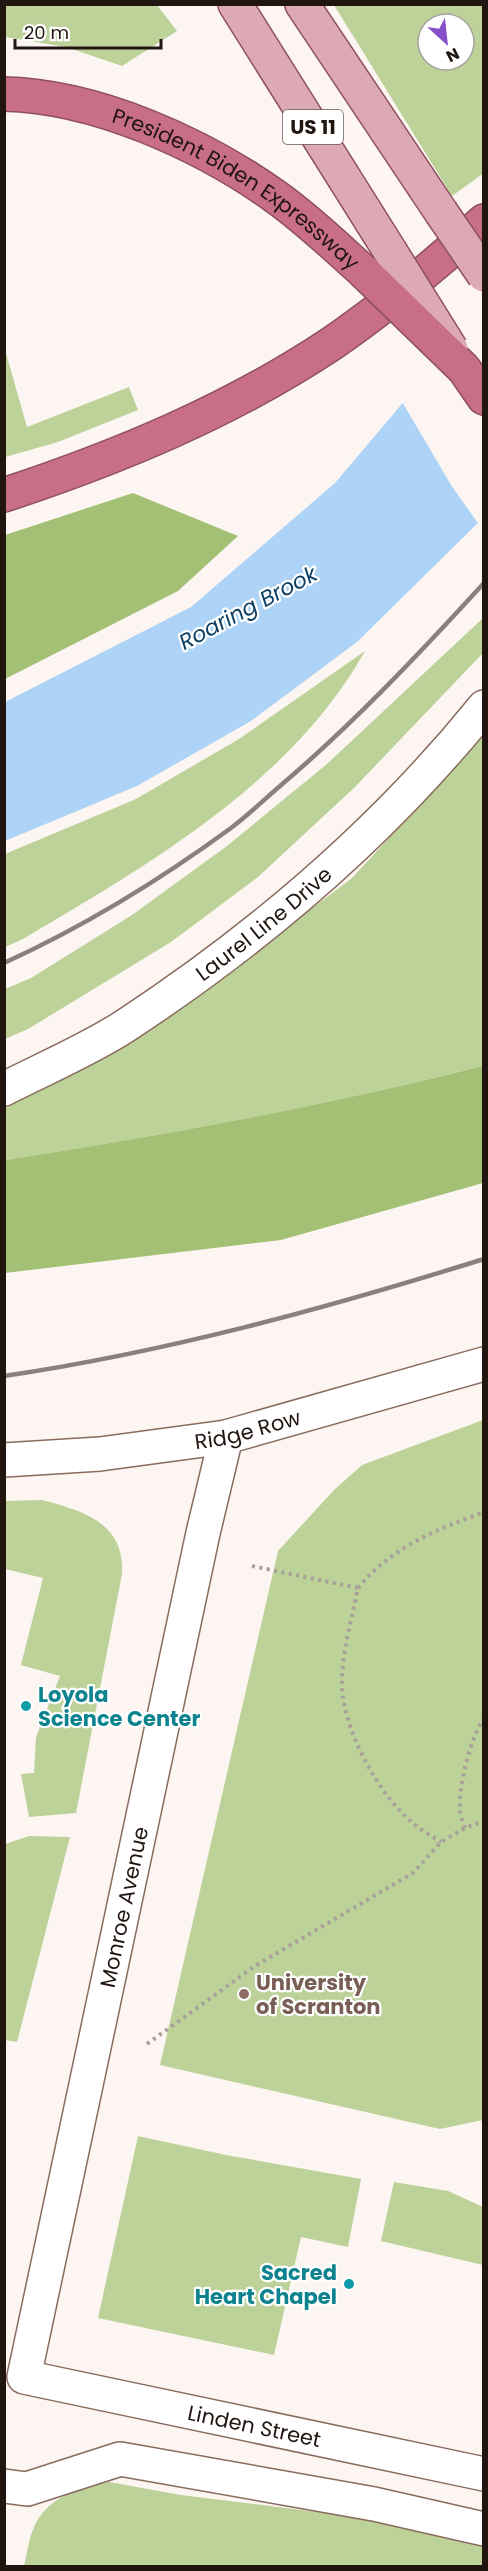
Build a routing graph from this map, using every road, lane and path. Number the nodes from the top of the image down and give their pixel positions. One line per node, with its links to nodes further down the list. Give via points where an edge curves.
1 (235, 4): 6 (main road, US 11, bridge)
2 (302, 4): 5 (main road, bridge)
3 (4, 94): 6 (highway, President Biden Expressway, bridge, via 70,102 124,118 227,166 276,197 364,272)
4 (483, 221): 8 (highway, via 383,306 267,382 199,419 131,449)
5 (483, 275)
6 (464, 369): 7 (highway, US 11)
7 (483, 398)
8 (4, 495)
9 (483, 707): 10 (street, Laurel Line Drive, via 337,864 234,949 124,1027)
10 (4, 1089)
11 (483, 1364): 12 (street, Ridge Row)
12 (226, 1437): 13 (street, Ridge Row, via 100,1454); 22 (street, Monroe Avenue)
13 (4, 1460)
14 (483, 1512): 16 (path, via 429,1532 399,1549 373,1569)
15 (252, 1566): 16 (path)
16 (358, 1588): 20 (path, via 342,1680 346,1709 372,1772 389,1798 414,1824)
17 (483, 1718): 19 (path, via 466,1763 460,1809)
18 (483, 1821): 19 (path)
19 (465, 1828): 20 (path)
20 (441, 1842): 21 (path, via 413,1873 255,1966)
21 (147, 2044)
22 (24, 2377): 23 (street, Linden Street)
23 (483, 2474)
24 (4, 2486): 25 (street, via 27,2489 120,2459 374,2504)
25 (483, 2529)

